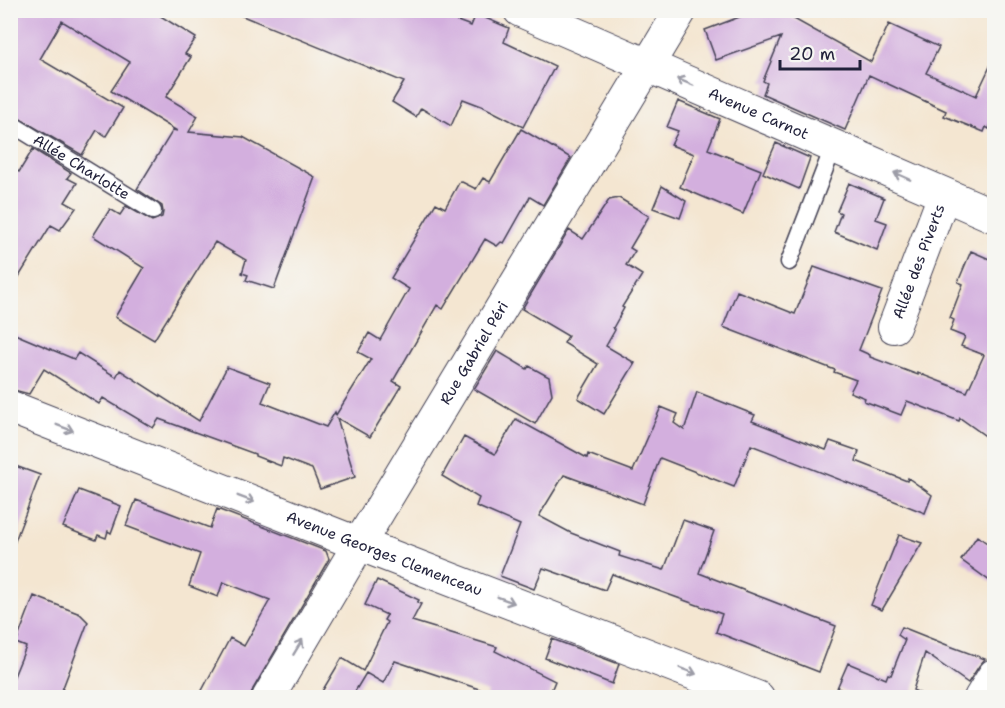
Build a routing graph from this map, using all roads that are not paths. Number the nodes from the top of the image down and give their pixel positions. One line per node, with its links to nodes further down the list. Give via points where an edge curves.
1 (520, 10): 3 (street, Avenue Carnot)
2 (681, 10): 3 (street, Rue Gabriel Péri)
3 (647, 65): 5 (street, Avenue Carnot, one-way to 3); 12 (street, Rue Gabriel Péri)
4 (10, 123): 7 (lane, Allée Charlotte)
5 (834, 145): 6 (street, Avenue Carnot, one-way to 5); 9 (lane)
6 (944, 195): 8 (street, Avenue Carnot); 10 (street, Allée des Piverts)
7 (153, 211)
8 (994, 216)
9 (789, 262)
10 (894, 327)
11 (10, 406): 12 (street, Avenue Georges Clemenceau, one-way to 12)
12 (359, 544): 14 (street, Rue Gabriel Péri, one-way to 12); 15 (street, Avenue Georges Clemenceau, one-way to 15)
13 (994, 675): 16 (street)
14 (268, 698)
15 (758, 698)
16 (980, 698)

